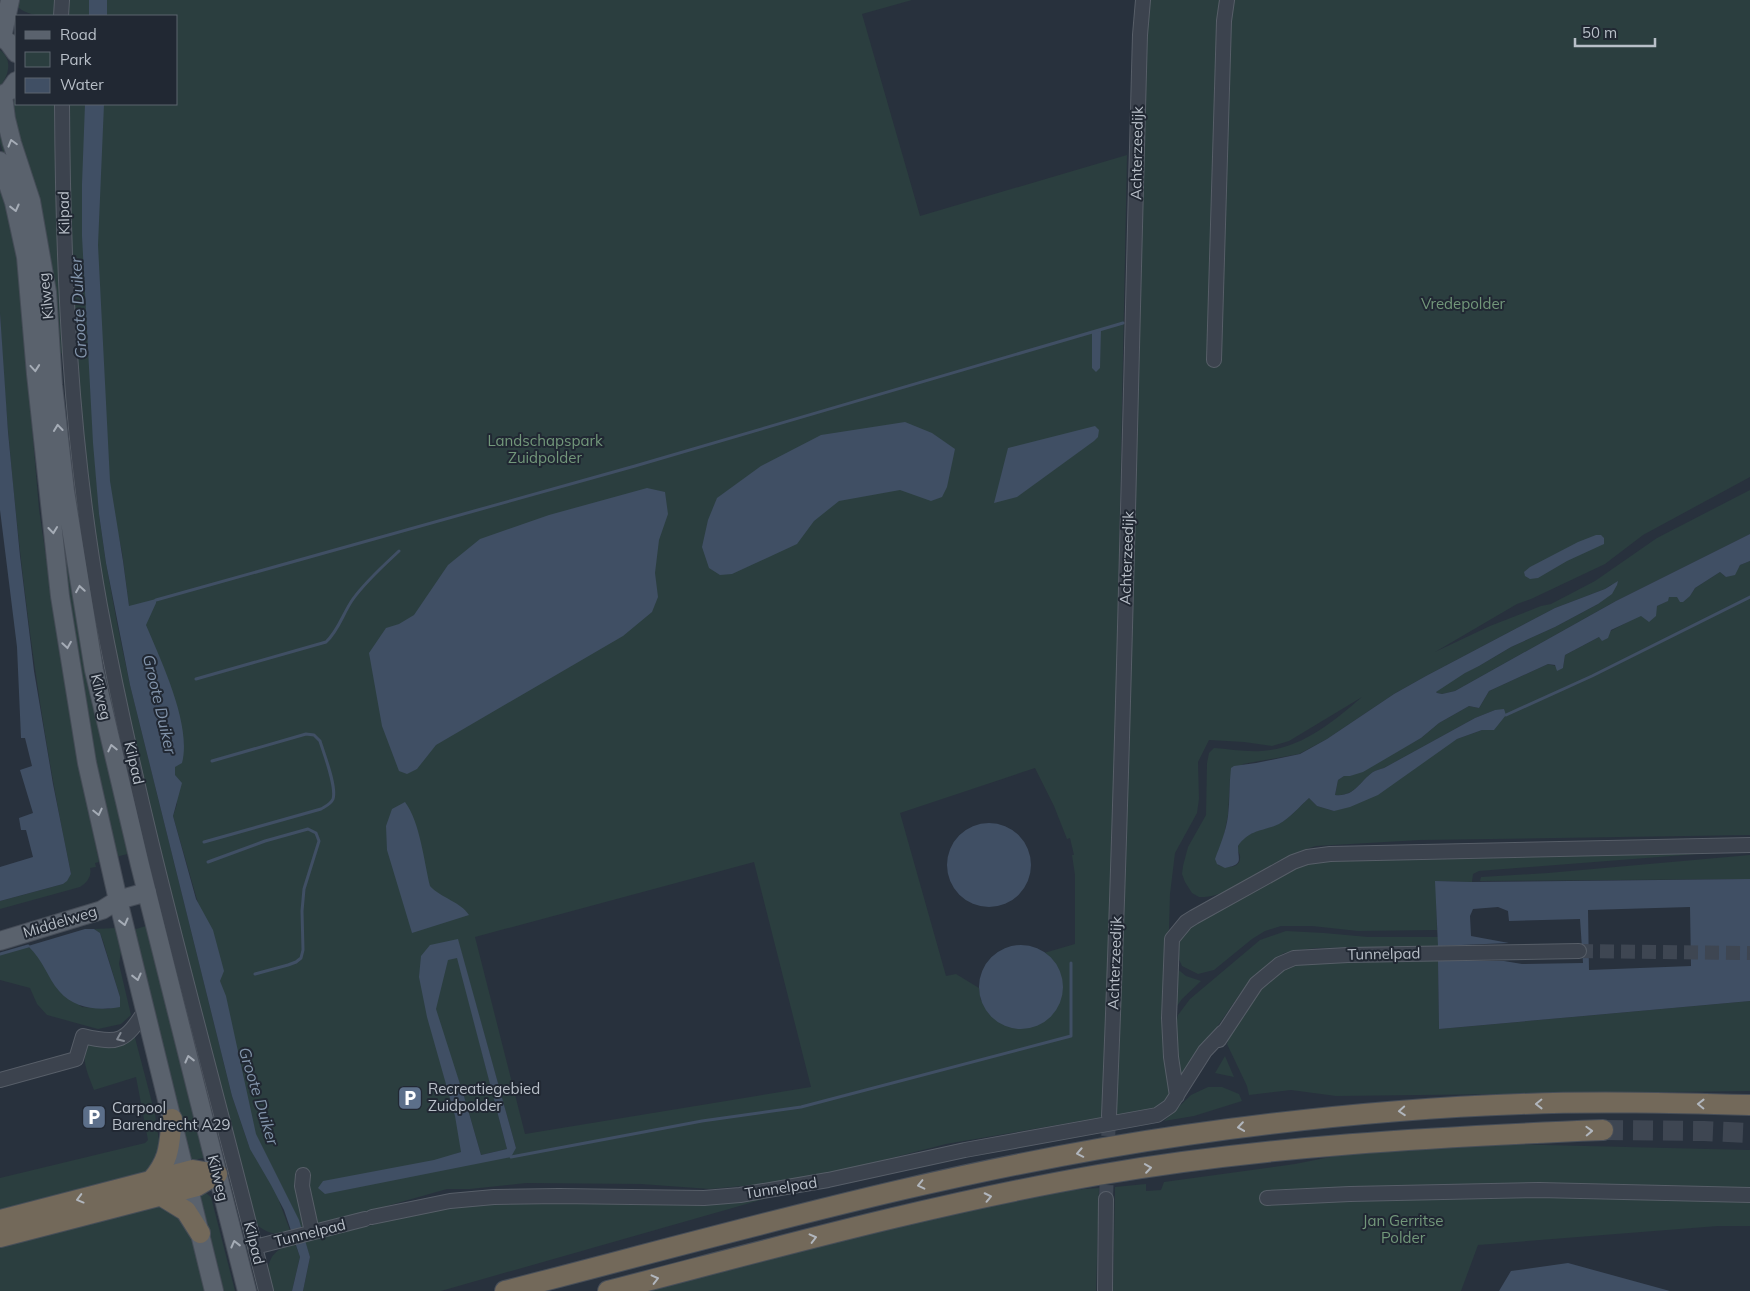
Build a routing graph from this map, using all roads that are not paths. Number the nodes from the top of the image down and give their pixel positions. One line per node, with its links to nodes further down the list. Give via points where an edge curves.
1 (10, 0): 6 (main road)
2 (62, 0): 5 (street)
3 (1143, 0): 23 (street, Achterzeedijk)
4 (1227, 0): 12 (street)
5 (61, 15)
6 (1, 38): 7 (main road)
7 (15, 52)
8 (15, 82): 9 (main road)
9 (2, 96): 14 (main road, Kilweg, one-way to 9, via 84,616 65,491 47,292 31,201 12,143)
10 (62, 105): 37 (street, Kilpad, via 66,307 76,430 100,604 158,864)
11 (0, 161): 15 (main road, Kilweg, one-way to 15, via 14,202 26,257 60,596 87,763)
12 (1214, 360)
13 (1750, 845): 21 (street, via 1330,854 1293,862 1194,916 1172,939 1169,1018)
14 (147, 892): 15 (main road, Middelweg); 26 (main road, Kilweg, one-way to 14)
15 (118, 900): 16 (main road, Middelweg, via 100,900); 17 (main road, Middelweg, via 102,910); 19 (main road, Kilweg, one-way to 19)
16 (0, 928)
17 (0, 940)
18 (1579, 951): 21 (street, Tunnelpad, via 1294,958 1280,964 1256,984 1190,1087)
19 (145, 1010): 20 (street, one-way to 20, via 129,1034 117,1040 83,1036 76,1059); 24 (main road, Kilweg)
20 (0, 1080)
21 (1177, 1096): 35 (street, Tunnelpad, via 1157,1115 965,1150 788,1188 704,1198 559,1196 450,1201)
22 (1750, 1105): 41 (highway, one-way to 41, via 1522,1104 1382,1113 1184,1135 957,1177)
23 (1109, 1116)
24 (172, 1119): 28 (main road, Kilweg); 29 (highway, via 167,1157)
25 (1603, 1130): 42 (highway, one-way to 25, via 916,1212 1119,1172 1370,1142)
26 (217, 1174): 28 (highway, via 197,1186); 39 (main road, Kilweg, one-way to 26)
27 (302, 1176): 35 (street)
28 (187, 1180): 29 (highway); 34 (main road, Kilweg)
29 (156, 1188): 33 (highway, one-way to 33); 34 (highway, via 186,1211); 36 (highway)
30 (1750, 1195): 31 (street, via 1540,1190)
31 (1267, 1198)
32 (1106, 1199): 43 (street)
33 (0, 1220)
34 (200, 1233): 38 (main road, Kilweg)
35 (309, 1233): 37 (street, Tunnelpad)
36 (0, 1237)
37 (255, 1247): 40 (street, Kilpad)
38 (214, 1291)
39 (247, 1291)
40 (266, 1291)
41 (505, 1291)
42 (608, 1291)
43 (1105, 1291)

